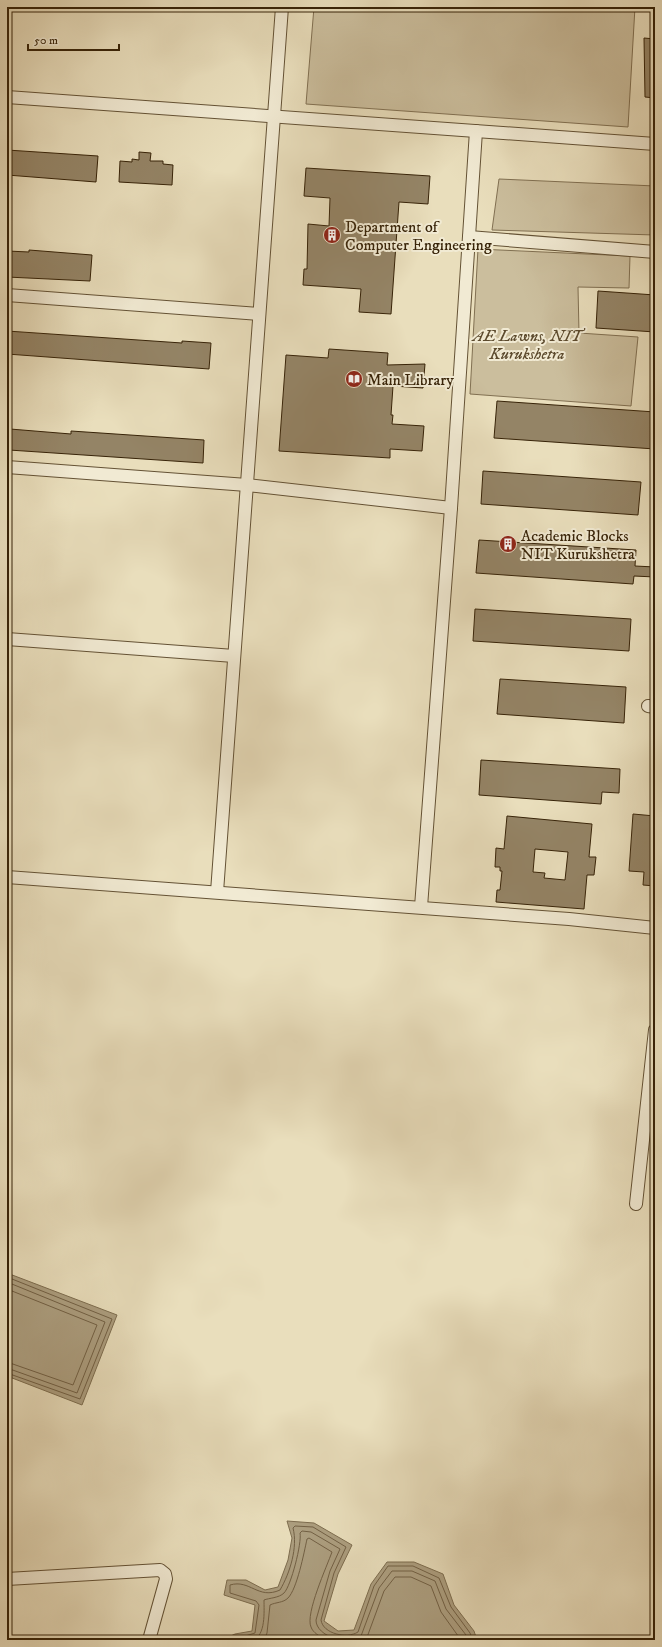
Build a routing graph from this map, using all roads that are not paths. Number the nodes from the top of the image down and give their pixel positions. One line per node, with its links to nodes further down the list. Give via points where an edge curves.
1 (282, 7): 3 (street)
2 (7, 97): 3 (street)
3 (274, 116): 4 (street); 9 (street)
4 (476, 131): 5 (street); 6 (street)
5 (655, 144)
6 (469, 237): 7 (street); 12 (street)
7 (655, 252)
8 (7, 295): 9 (street)
9 (259, 314): 11 (street)
10 (7, 467): 11 (street)
11 (247, 485): 12 (street); 14 (street)
12 (451, 508): 17 (street)
13 (7, 639): 14 (street)
14 (234, 656): 16 (street)
15 (7, 877): 16 (street)
16 (217, 892): 17 (street)
17 (421, 907): 18 (street)
18 (655, 928)
19 (655, 1030): 20 (street)
20 (636, 1204)
21 (7, 1579): 22 (street, via 160,1570 166,1579)
22 (149, 1640)

